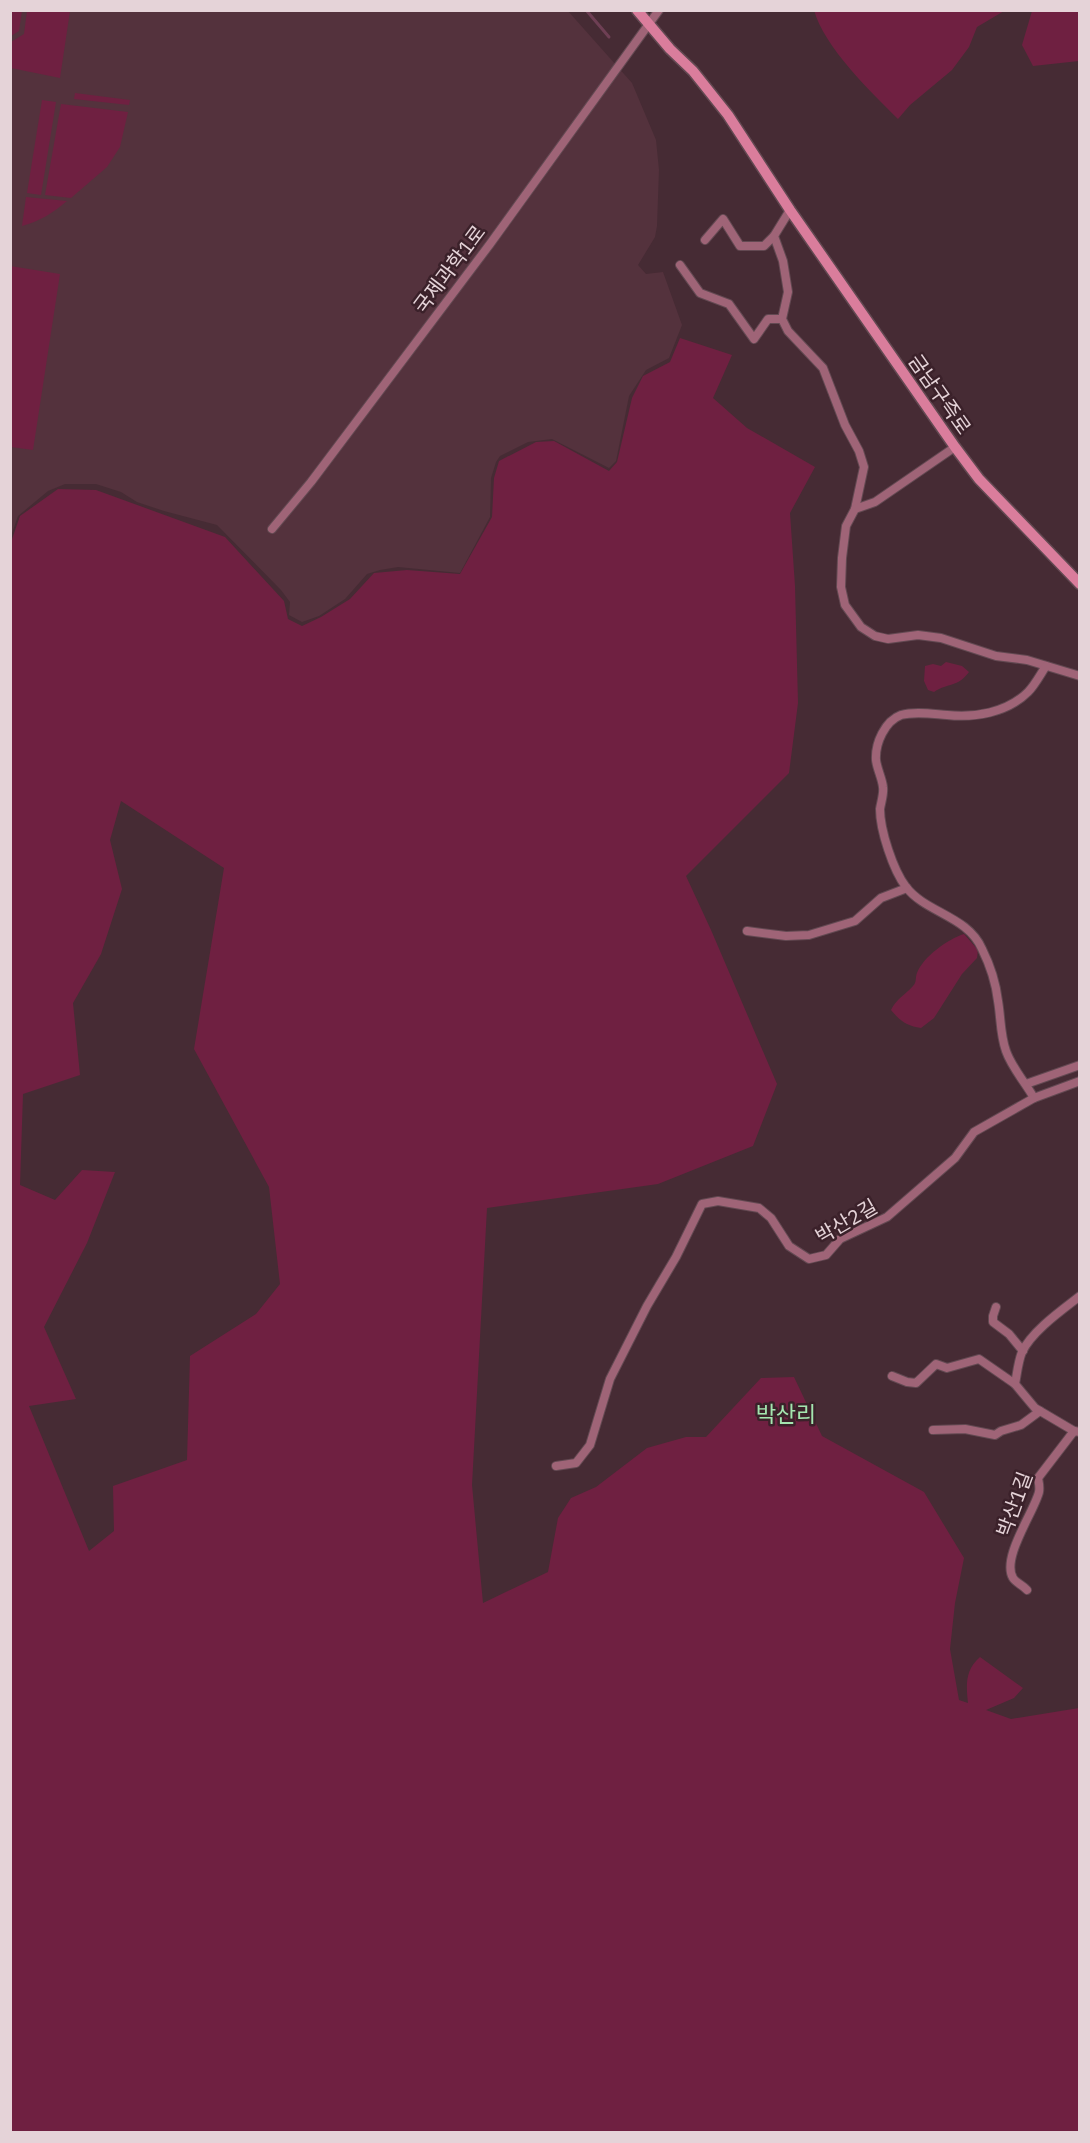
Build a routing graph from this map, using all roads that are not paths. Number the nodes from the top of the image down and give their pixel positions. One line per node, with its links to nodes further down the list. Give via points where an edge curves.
1 (637, 10): 3 (main road, 금남구즉로)
2 (659, 10): 3 (street, 국제과학1로)
3 (648, 25): 4 (main road, 금남구즉로, via 722,108); 11 (street, 국제과학1로, via 490,244)
4 (790, 210): 5 (street); 9 (main road, 금남구즉로)
5 (774, 236): 6 (street, via 764,246 740,246 723,219); 8 (street, via 788,292)
6 (705, 240)
7 (680, 266): 8 (street, via 700,292 729,304 754,339 768,319)
8 (782, 319): 10 (street, via 788,331 823,368 859,451 864,467)
9 (955, 447): 10 (street, via 874,502); 12 (main road, 금남구즉로, via 979,479)
10 (855, 509): 13 (street, via 846,526 841,586 845,605 861,627 888,639 918,635 941,638 996,656)
11 (272, 529)
12 (1080, 584)
13 (1046, 666): 14 (street); 15 (street, via 1027,693 994,711 961,717 902,715 881,735 876,761 883,787 883,831)
14 (1080, 676)
15 (907, 888): 16 (street, via 881,898 855,921 808,935); 19 (street, via 953,918 982,947 995,984 1005,1050)
16 (747, 931)
17 (1080, 1065): 19 (street)
18 (1080, 1081): 20 (street, 박산2길)
19 (1026, 1084): 20 (street)
20 (1034, 1098): 29 (street, 박산2길, via 974,1132 956,1158 887,1217 840,1239 826,1255 809,1259 789,1246 771,1218 759,1208 718,1201 702,1204 610,1379 590,1445 576,1463)
21 (1080, 1296): 23 (street, via 1036,1333)
22 (996, 1307): 23 (street, via 993,1322)
23 (1023, 1351): 25 (street)
24 (892, 1376): 25 (street, 박산1길, via 916,1383 936,1364 947,1368 979,1359)
25 (1015, 1384): 26 (street, 박산1길)
26 (1040, 1411): 27 (street, via 1021,1425 995,1435 958,1429); 28 (street, 박산1길)
27 (933, 1430)
28 (1077, 1432): 30 (street, 박산1길, via 1038,1478 1040,1489 1022,1525 1011,1569 1012,1577)
29 (556, 1466)
30 (1027, 1590)

